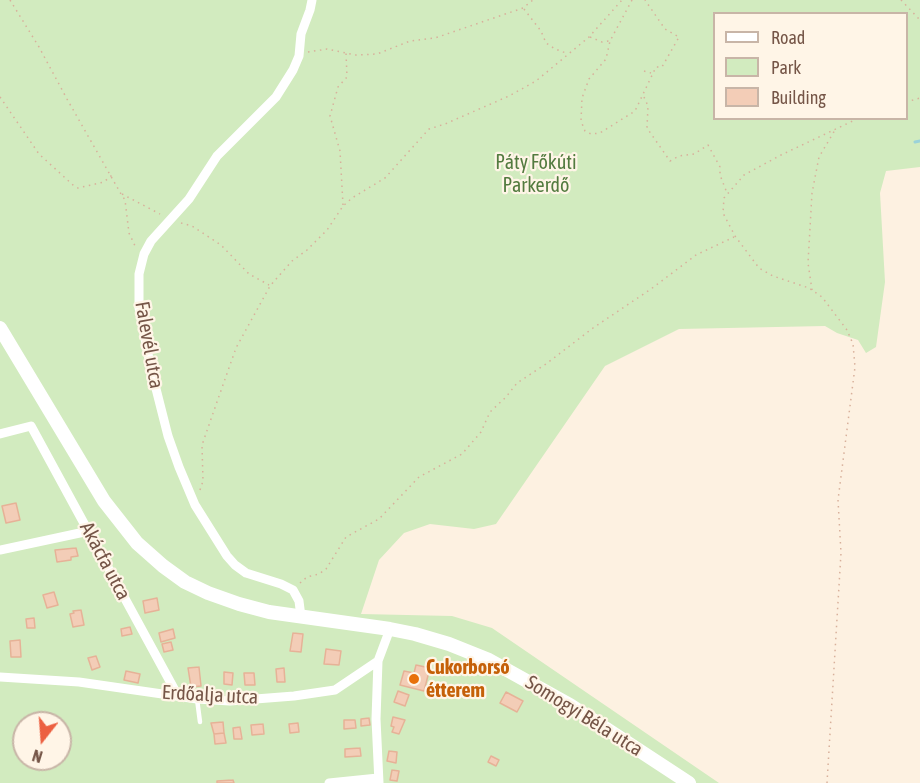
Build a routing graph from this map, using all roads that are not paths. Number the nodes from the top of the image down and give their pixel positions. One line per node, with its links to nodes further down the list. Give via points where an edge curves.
1 (312, 0): 6 (street, Falevél utca, via 301,34 299,56 276,97 217,156 189,199 151,241 139,274 139,308 151,369 178,467 195,505 235,565 293,590)
2 (0, 328): 6 (main road, Somogyi Béla utca, via 104,501 144,549 185,582 208,593)
3 (0, 434): 4 (street, Akácfa utca, via 31,426)
4 (88, 531): 5 (street); 10 (street, Akácfa utca)
5 (0, 550)
6 (302, 617): 7 (main road, Somogyi Béla utca)
7 (390, 629): 8 (street); 15 (main road, Somogyi Béla utca, via 449,644 498,665 570,705)
8 (378, 661): 11 (street, Erdőalja utca, via 335,690 261,699); 13 (street)
9 (0, 677): 10 (street, Erdőalja utca, via 79,682)
10 (178, 696): 11 (street, Erdőalja utca)
11 (197, 699): 12 (lane)
12 (200, 722)
13 (378, 780): 14 (street)
14 (329, 783)
15 (689, 783)

